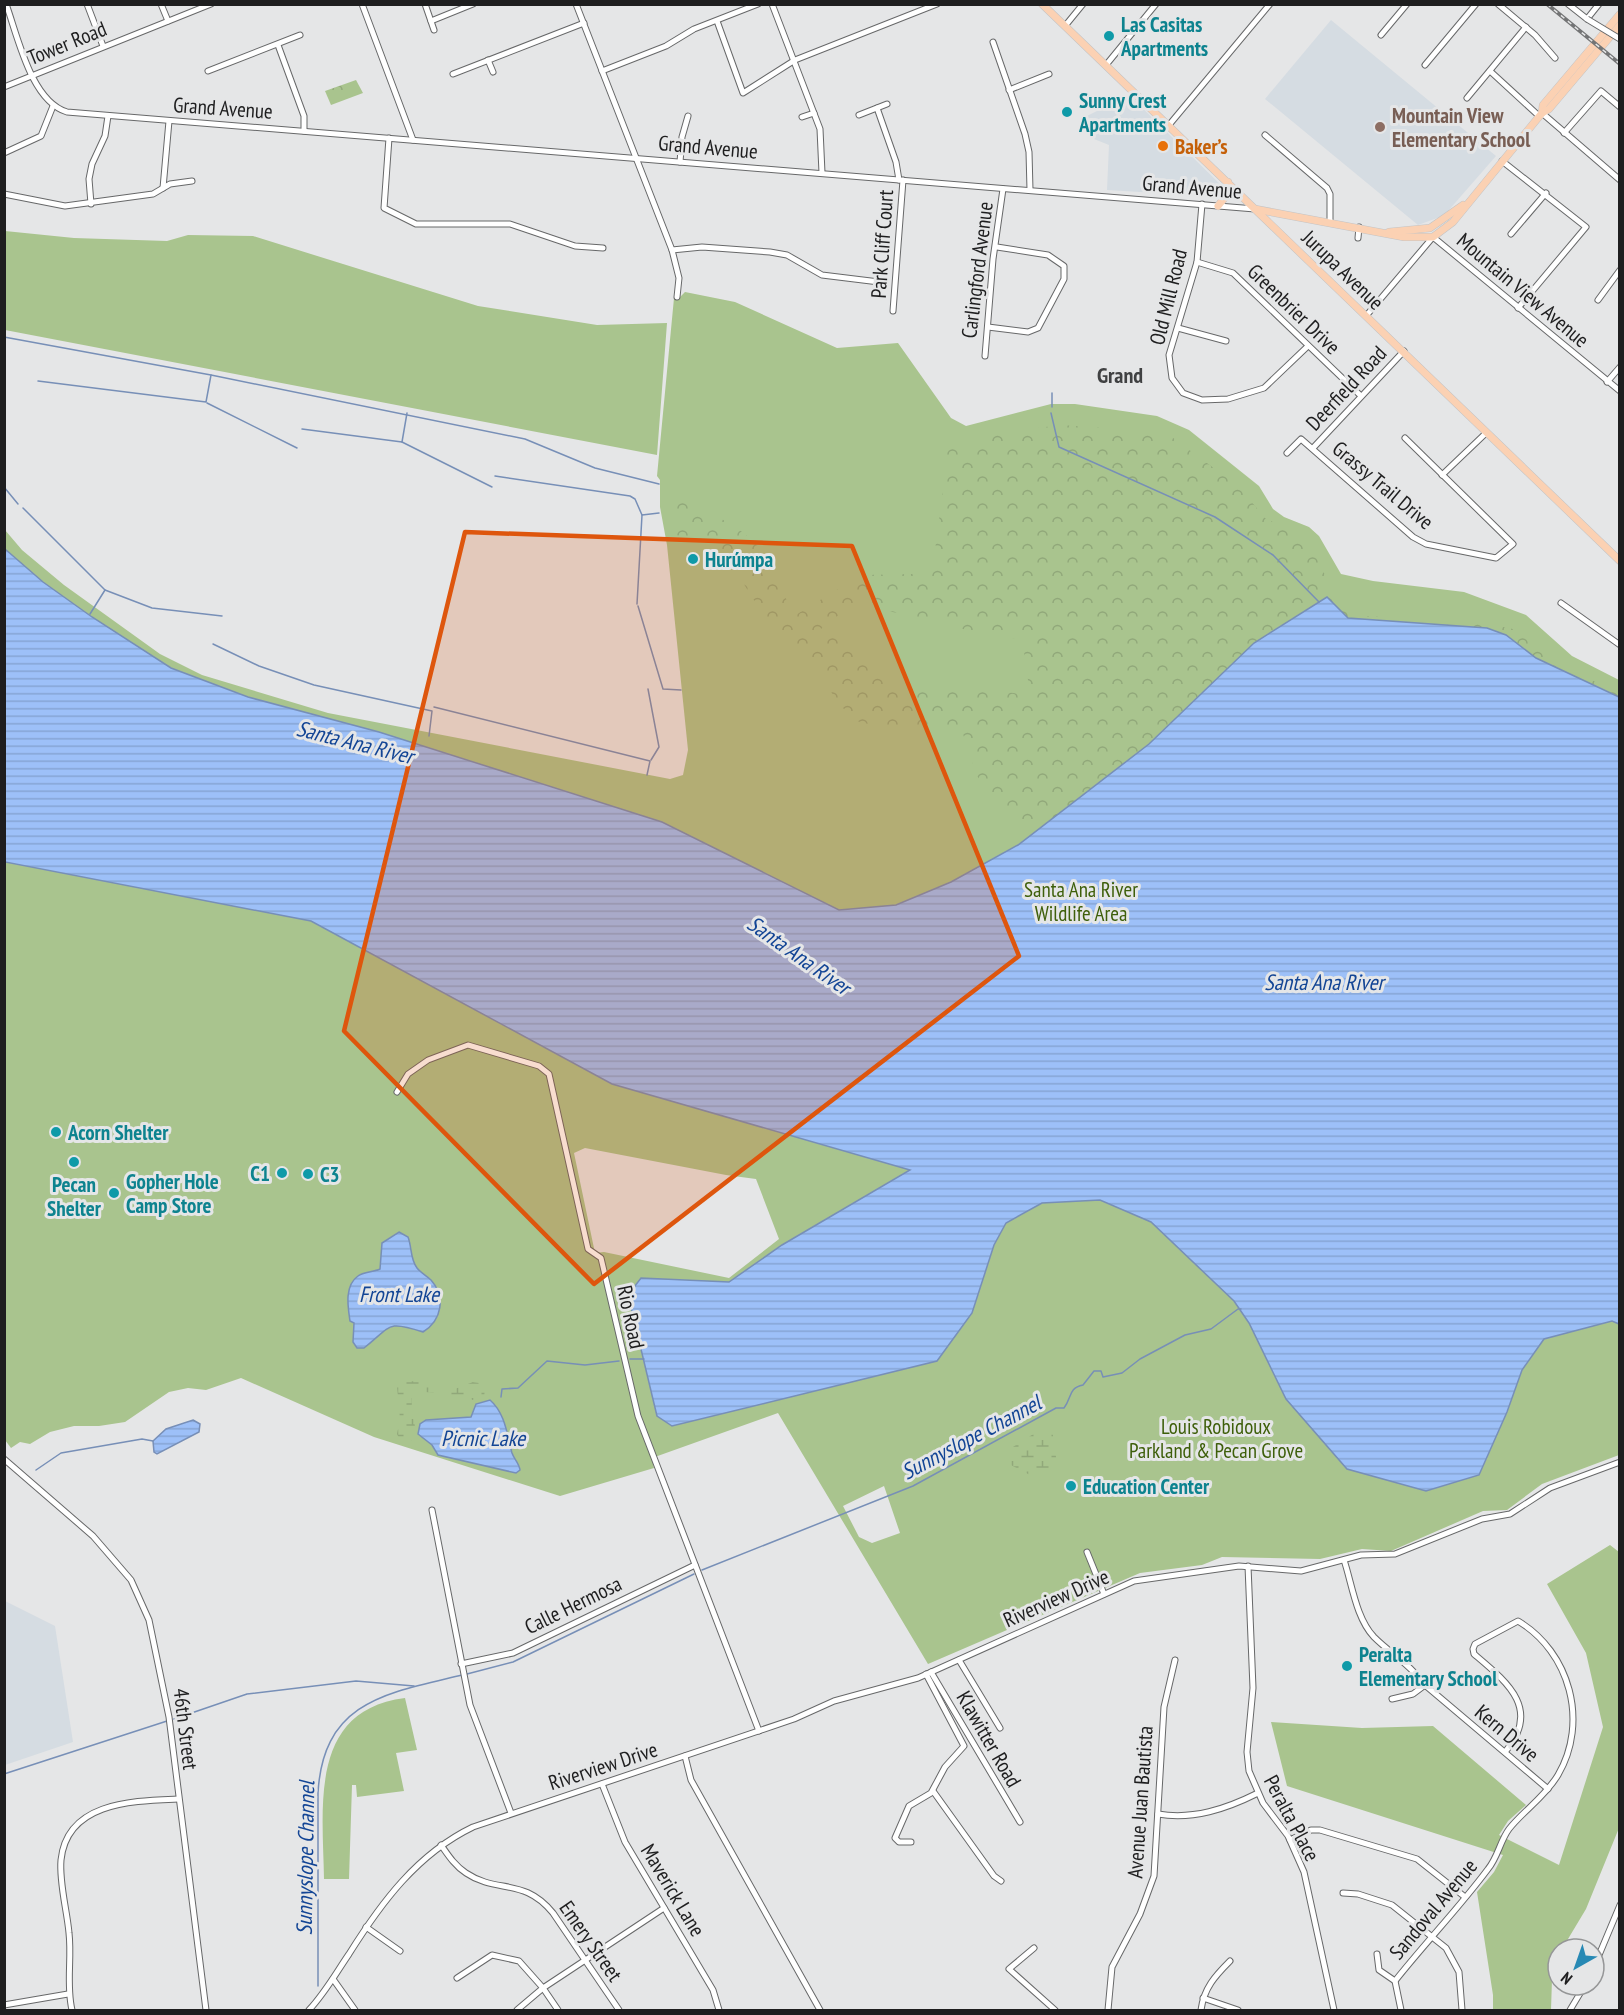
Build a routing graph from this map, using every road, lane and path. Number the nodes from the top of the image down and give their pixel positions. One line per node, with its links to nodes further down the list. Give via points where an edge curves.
1 (6, 4): 48 (street)
2 (87, 4): 36 (street)
3 (161, 4): 23 (street)
4 (211, 4): 23 (street, Tower Road)
5 (362, 4): 68 (street)
6 (425, 4): 24 (street)
7 (473, 4): 24 (street)
8 (576, 4): 26 (street)
9 (758, 4): 25 (street)
10 (772, 4): 39 (street)
11 (937, 4): 39 (street)
12 (1042, 4): 28 (main road, Jurupa Avenue)
13 (1083, 4): 28 (street)
14 (1156, 4): 40 (street)
15 (1270, 4): 63 (street)
16 (1407, 4): 32 (street)
17 (1476, 4): 41 (street)
18 (1498, 4): 29 (street)
19 (1568, 4): 22 (street)
20 (1599, 4): 22 (street)
21 (1620, 14): 58 (main road, via 1543,105)
22 (1587, 19): 33 (street, bridge)
23 (168, 21): 36 (street, Tower Road)
24 (431, 21): 30 (street)
25 (717, 21): 39 (street, via 743,93); 43 (street)
26 (584, 23): 38 (street); 43 (street)
27 (1620, 25): 58 (main road)
28 (1065, 26): 40 (main road, Jurupa Avenue)
29 (1526, 27): 37 (street); 44 (street)
30 (434, 30)
31 (300, 35): 35 (street)
32 (1381, 35)
33 (1620, 39)
34 (993, 42): 50 (street)
35 (278, 45): 42 (street); 64 (street, via 304,116)
36 (103, 46): 48 (street, Tower Road)
37 (1555, 58)
38 (488, 60): 45 (street); 46 (street)
39 (795, 60): 56 (street)
40 (1106, 65): 63 (main road, Jurupa Avenue)
41 (1425, 65)
42 (208, 71)
43 (603, 71): 70 (street)
44 (1490, 71): 51 (street); 58 (street)
45 (493, 72)
46 (453, 74)
47 (1049, 74): 50 (street)
48 (32, 75): 49 (street, Tower Road); 53 (street)
49 (4, 87)
50 (1009, 90): 80 (street, via 1029,152)
51 (1467, 98)
52 (887, 104): 55 (street)
53 (53, 106): 59 (street, Grand Avenue); 69 (street, via 41,136)
54 (1620, 107): 65 (street, via 1600,91)
55 (877, 108): 57 (street); 74 (street, Park Cliff Court)
56 (814, 113): 61 (street); 73 (street, via 820,129)
57 (859, 115)
58 (1540, 115): 65 (street); 71 (main road)
59 (108, 116): 62 (street, Grand Avenue); 83 (street, via 89,179)
60 (688, 116): 72 (street)
61 (802, 117)
62 (169, 121): 64 (street, Grand Avenue); 78 (street)
63 (1169, 125): 77 (main road, Jurupa Avenue)
64 (304, 131): 67 (street, Grand Avenue)
65 (1564, 133): 75 (street)
66 (1265, 135): 89 (street, via 1327,188)
67 (389, 138): 68 (street, Grand Avenue); 98 (street, via 384,208 416,224 510,224 575,246)
68 (413, 140): 70 (street, Grand Avenue)
69 (4, 153)
70 (635, 158): 72 (street, Grand Avenue); 99 (street)
71 (1502, 161): 82 (street); 85 (main road)
72 (680, 162): 73 (street, Grand Avenue)
73 (822, 173): 74 (street, Grand Avenue)
74 (901, 180): 79 (street, Grand Avenue); 106 (street, Park Cliff Court)
75 (1620, 180)
76 (192, 181): 78 (street)
77 (1228, 182): 86 (main road, via 1226,196); 87 (main road, Jurupa Avenue)
78 (163, 188): 83 (street, via 153,194)
79 (1004, 189): 80 (street, Grand Avenue); 97 (street, Carlingford Avenue)
80 (1030, 190): 84 (street, Grand Avenue)
81 (4, 194): 83 (street, via 51,205)
82 (1546, 194): 94 (street); 105 (street, via 1586,227)
83 (91, 204)
84 (1202, 204): 86 (street, Grand Avenue); 100 (street, Old Mill Road)
85 (1466, 204): 91 (main road); 95 (main road, via 1453,222)
86 (1218, 206): 87 (street, Grand Avenue)
87 (1255, 209): 88 (main road, Grand Avenue); 92 (main road, Jurupa Avenue)
88 (1288, 214): 89 (main road, Grand Avenue); 92 (main road)
89 (1330, 221): 90 (main road, Grand Avenue)
90 (1359, 226): 93 (main road, Grand Avenue); 96 (street)
91 (1430, 228): 93 (main road, Grand Avenue); 95 (street)
92 (1279, 232): 107 (main road, Jurupa Avenue)
93 (1389, 232): 95 (main road, Grand Avenue, via 1410,238)
94 (1511, 234)
95 (1433, 237): 105 (street, Mountain View Avenue); 107 (street)
96 (1358, 238)
97 (997, 247): 108 (street, Carlingford Avenue); 108 (street, via 1048,255 1064,266 1064,279 1038,328 1028,332)
98 (603, 248)
99 (672, 250): 102 (street, via 702,247 770,252 787,255 822,275); 103 (street, via 678,278)
100 (1197, 262): 109 (street, Old Mill Road); 111 (street, Greenbrier Drive, via 1233,273)
101 (1620, 270): 104 (street)
102 (879, 282)
103 (677, 297)
104 (1598, 300)
105 (1518, 308): 115 (street, Mountain View Avenue)
106 (893, 311)
107 (1366, 316): 112 (main road, Jurupa Avenue)
108 (988, 327): 113 (street, Carlingford Avenue)
109 (1178, 328): 110 (street); 111 (street, Old Mill Road, via 1169,355 1172,378 1183,393 1202,400 1228,399 1264,388)
110 (1226, 342)
111 (1308, 346): 117 (street, Greenbrier Drive)
112 (1404, 351): 117 (street, Deerfield Road); 118 (main road, Jurupa Avenue)
113 (985, 356)
114 (1620, 367): 115 (street)
115 (1607, 382): 116 (street, Mountain View Avenue)
116 (1620, 391)
117 (1361, 396): 121 (street, Deerfield Road)
118 (1486, 433): 123 (street); 124 (main road, Jurupa Avenue)
119 (1405, 438): 123 (street)
120 (1301, 439): 121 (street, Grassy Trail Drive); 122 (street, Deerfield Road)
121 (1313, 448): 123 (street, Grassy Trail Drive, via 1411,535 1426,544 1496,558 1513,544)
122 (1287, 453)
123 (1442, 475)
124 (1620, 561)
125 (1561, 603): 126 (street)
126 (1620, 645)
127 (397, 1092): 134 (street, Rio Road, via 408,1074 428,1060 468,1045 539,1066 549,1074 588,1249 601,1258 631,1394)
128 (4, 1460): 151 (street, 46th Street, via 93,1536 131,1580 149,1620 169,1717)
129 (1620, 1462): 132 (street, Riverview Drive, via 1550,1488 1510,1514 1482,1519 1395,1554)
130 (432, 1510): 138 (street)
131 (1087, 1552): 135 (street)
132 (1344, 1560): 133 (street, Riverview Drive, via 1290,1572); 140 (street, Kern Drive, via 1370,1631 1412,1668)
133 (1248, 1566): 135 (street, Riverview Drive, via 1146,1578); 150 (street, Peralta Place, via 1253,1688 1247,1752)
134 (697, 1570): 138 (street, Calle Hermosa, via 513,1653); 143 (street, Rio Road)
135 (1104, 1594): 136 (street, Riverview Drive)
136 (959, 1660): 139 (street, Riverview Drive); 142 (street)
137 (1175, 1660): 153 (street, Avenue Juan Bautista, via 1164,1707)
138 (462, 1667): 152 (street, via 475,1721)
139 (928, 1673): 143 (street, Riverview Drive, via 834,1701); 144 (street, Klawitter Road)
140 (1425, 1685): 141 (street, via 1413,1694); 145 (street, Kern Drive)
141 (1392, 1700)
142 (1000, 1728)
143 (759, 1731): 146 (street, Riverview Drive)
144 (966, 1741): 149 (street, via 945,1767); 154 (street, Klawitter Road)
145 (1505, 1752): 148 (street, Kern Drive); 148 (street, Sandoval Avenue, via 1516,1738 1521,1722 1515,1694 1473,1649 1475,1644 1518,1620 1558,1658 1574,1712 1573,1732 1563,1765)
146 (685, 1756): 147 (street, Riverview Drive); 187 (street, via 697,1791)
147 (602, 1784): 152 (street, Riverview Drive); 162 (street, Maverick Lane, via 625,1842)
148 (1548, 1789): 160 (street, Sandoval Avenue, via 1511,1827 1489,1868)
149 (933, 1791): 156 (street, via 909,1806 896,1836 899,1842); 158 (street)
150 (1258, 1793): 153 (street, via 1201,1814); 155 (street, Peralta Place)
151 (178, 1799): 175 (street, via 106,1807 87,1814 70,1832 61,1860 70,1938); 180 (street, 46th Street)
152 (511, 1813): 157 (street, Riverview Drive, via 473,1827)
153 (1158, 1814): 189 (street, Avenue Juan Bautista, via 1154,1876 1140,1914 1112,1967)
154 (1020, 1822)
155 (1290, 1840): 160 (street, via 1320,1830 1399,1853 1425,1864); 192 (street, Peralta Place, via 1304,1872)
156 (911, 1842)
157 (441, 1845): 163 (street, Riverview Drive, via 411,1870); 169 (street, Emery Street, via 458,1867 472,1877 522,1889 541,1899)
158 (1001, 1881)
159 (1343, 1893): 164 (street, via 1392,1905)
160 (1465, 1897): 164 (street, Sandoval Avenue)
161 (1620, 1905): 165 (street)
162 (664, 1908): 169 (street); 186 (street, Maverick Lane, via 712,1990)
163 (366, 1927): 167 (street); 172 (street, Riverview Drive)
164 (1432, 1936): 173 (street, Sandoval Avenue); 194 (street, via 1446,1948 1456,1965)
165 (1606, 1938)
166 (1034, 1948): 188 (street, via 1009,1969)
167 (400, 1951)
168 (1377, 1954): 173 (street, via 1379,1970)
169 (585, 1960): 174 (street); 185 (street, Emery Street)
170 (1230, 1961): 177 (street, via 1211,1980)
171 (457, 1978): 174 (street, via 492,1955 519,1961)
172 (333, 1979): 181 (street, Riverview Drive); 182 (street)
173 (1395, 1981): 193 (street, Sandoval Avenue)
174 (543, 1988): 183 (street); 184 (street)
175 (68, 1995): 178 (street); 179 (street)
176 (1578, 1997): 195 (street)
177 (1203, 1998): 190 (street); 191 (street)
178 (4, 2005)
179 (72, 2010)
180 (206, 2010)
181 (309, 2010)
182 (355, 2010)
183 (517, 2010)
184 (558, 2010)
185 (619, 2010)
186 (718, 2010)
187 (820, 2010)
188 (1055, 2010)
189 (1108, 2010)
190 (1202, 2010)
191 (1238, 2010)
192 (1334, 2010)
193 (1401, 2010)
194 (1462, 2010)
195 (1570, 2010)

